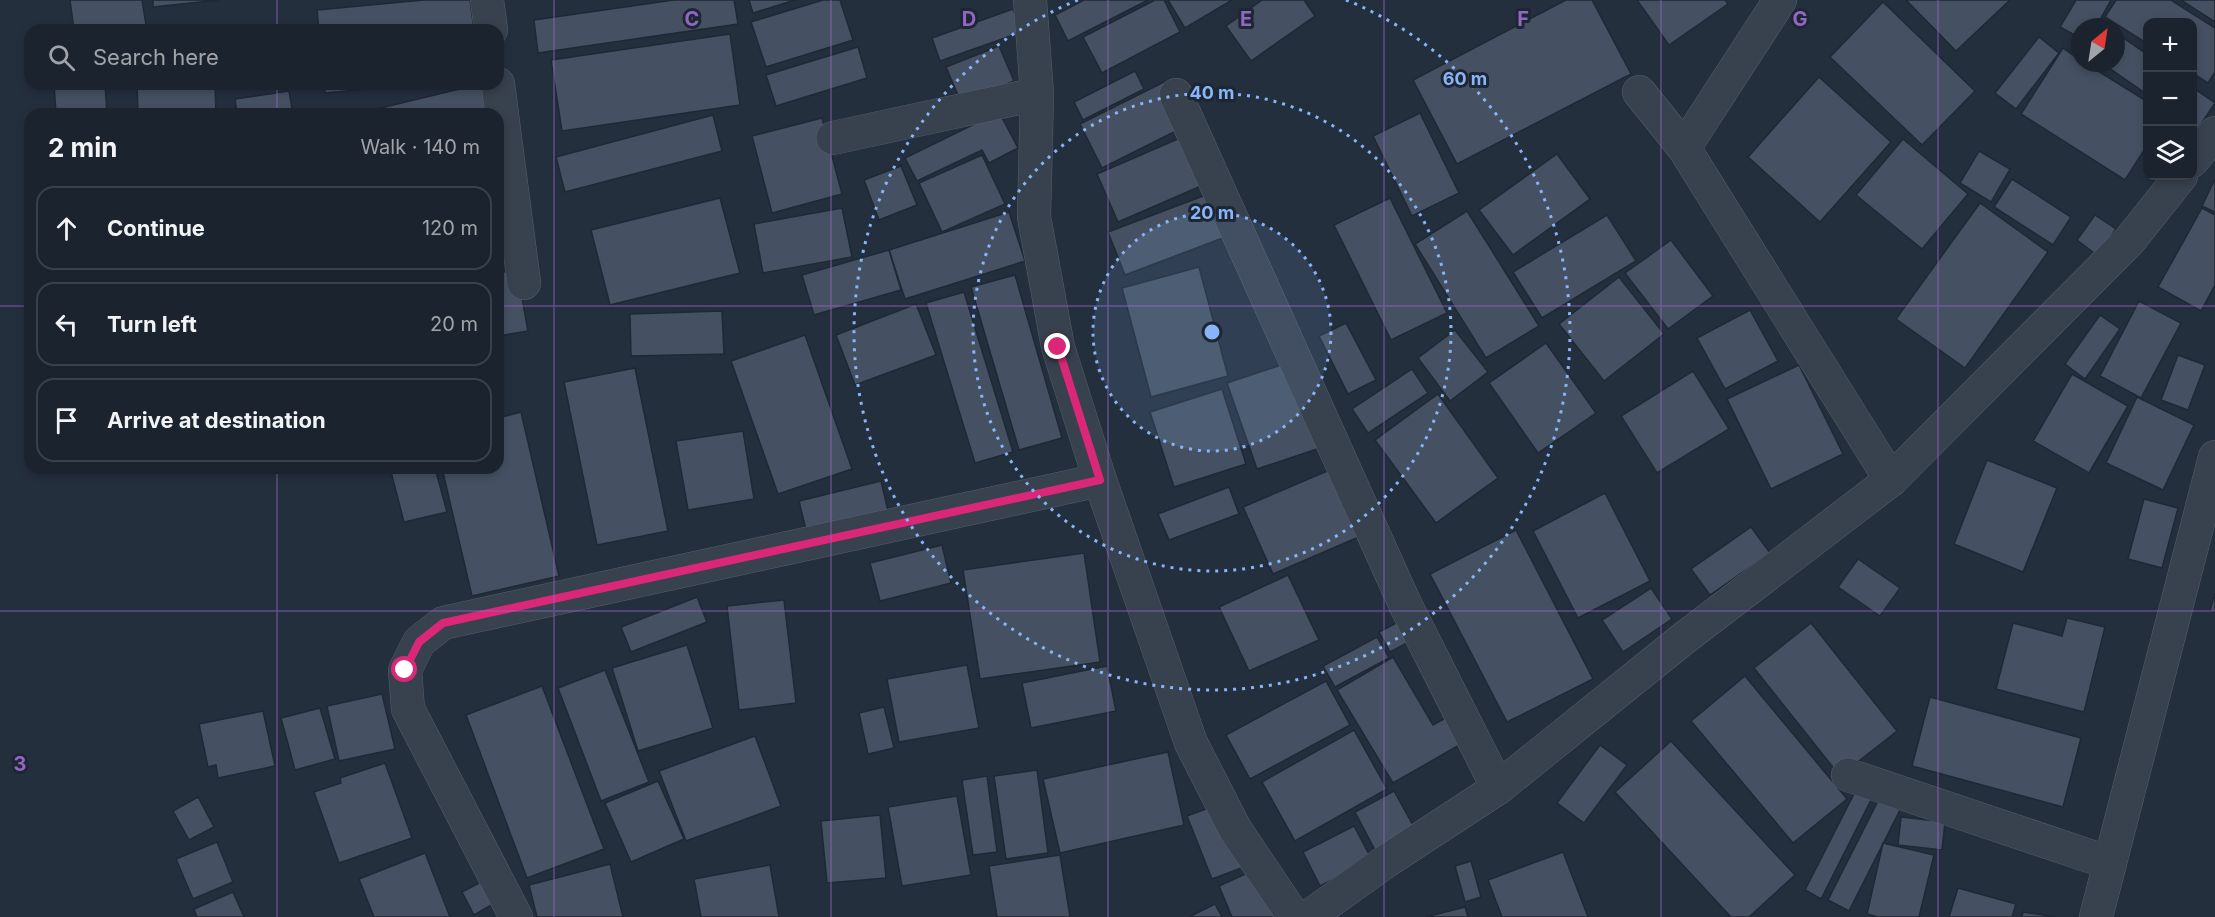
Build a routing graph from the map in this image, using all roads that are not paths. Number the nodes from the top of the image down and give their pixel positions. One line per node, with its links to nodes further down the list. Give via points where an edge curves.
1 (487, 0): 4 (street)
2 (1030, 0): 7 (street)
3 (1780, 0): 13 (street)
4 (490, 24)
5 (499, 90): 9 (street)
6 (1639, 92): 13 (street)
7 (1037, 94): 12 (street); 18 (street, via 1034,217 1058,347)
8 (1176, 95): 21 (street, via 1405,604)
9 (501, 108)
10 (504, 130): 16 (street)
11 (2215, 133): 14 (street)
12 (833, 138)
13 (1684, 148): 19 (street)
14 (2197, 156)
15 (2178, 180): 19 (street, via 2130,240)
16 (524, 283)
17 (2215, 457): 22 (street)
18 (1100, 480): 23 (street, via 443,623 419,642 405,670 408,710); 24 (street, via 1191,742 1235,829)
19 (1892, 480): 21 (street, via 1683,639)
20 (1848, 775): 22 (street)
21 (1498, 788): 25 (street)
22 (2110, 863): 26 (street)
23 (516, 917)
24 (1294, 917)
25 (1308, 917)
26 (2097, 917)

